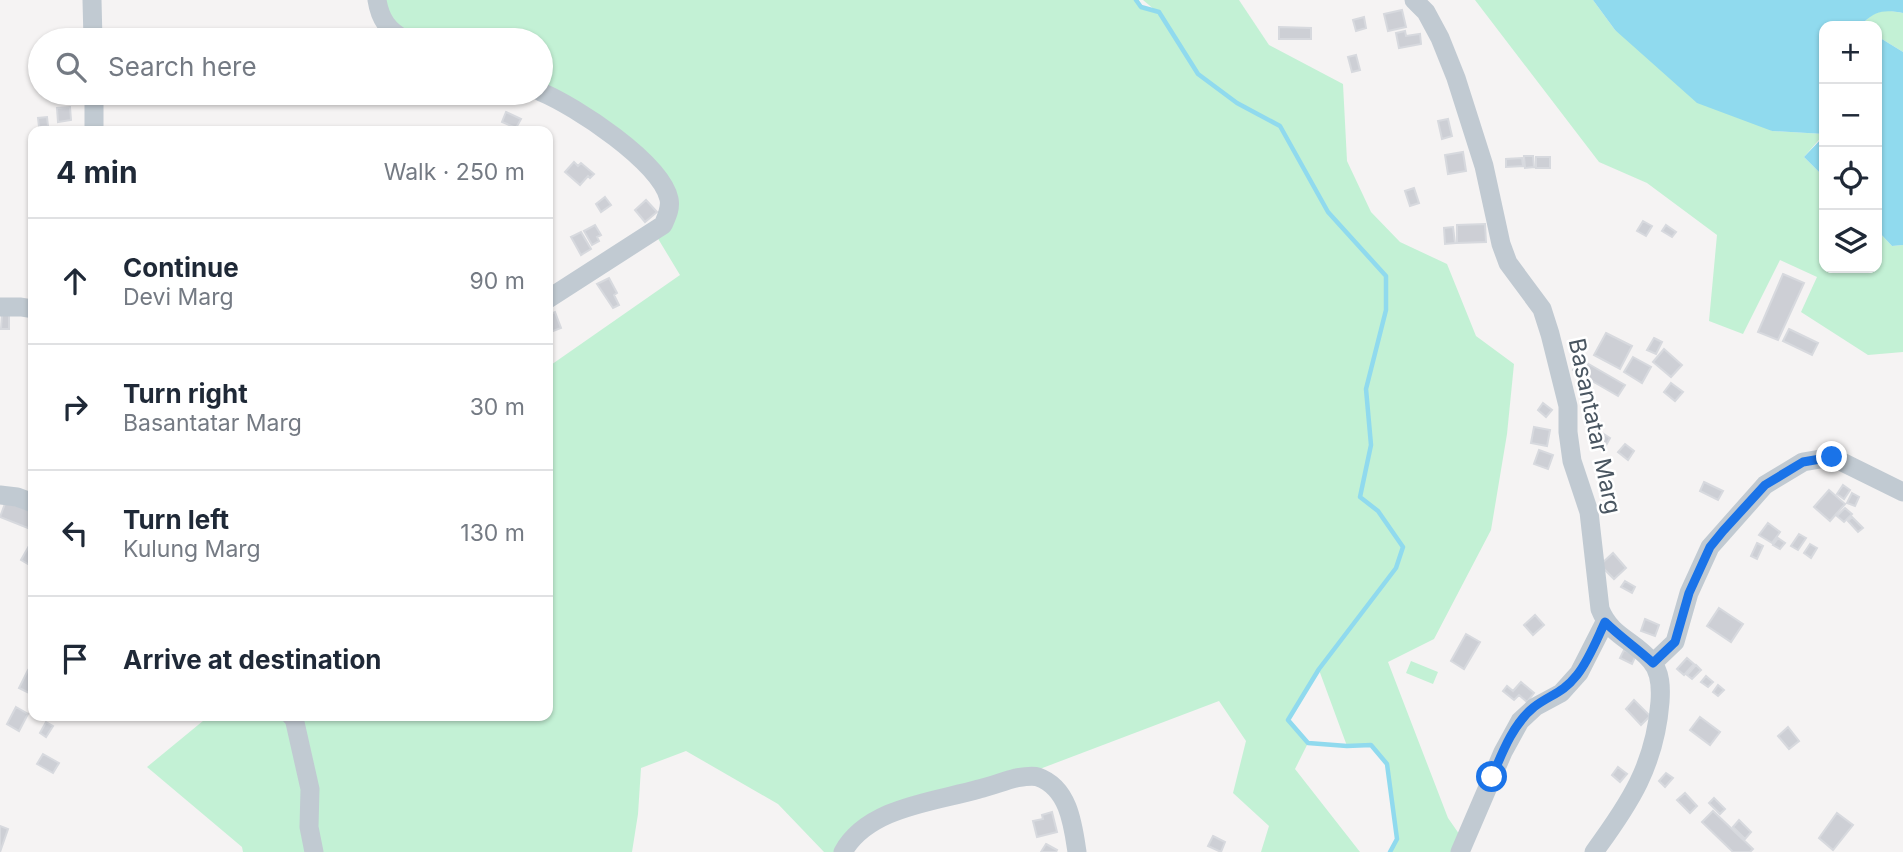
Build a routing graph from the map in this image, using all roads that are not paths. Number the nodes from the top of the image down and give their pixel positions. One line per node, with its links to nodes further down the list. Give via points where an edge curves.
1 (92, 0): 4 (street)
2 (377, 0): 5 (street, via 380,17)
3 (1413, 0): 15 (street, Basantatar Marg, via 1426,12 1456,78 1508,262 1542,309 1550,334 1568,405 1572,461 1590,512 1596,586)
4 (93, 28)
5 (390, 28)
6 (553, 98): 9 (street, via 587,115 620,140 659,179 670,202 663,225)
7 (94, 105): 8 (street)
8 (94, 126)
9 (553, 296)
10 (0, 307): 11 (street)
11 (28, 308)
12 (1903, 492): 16 (street, via 1832,457 1803,462 1765,485 1710,547 1689,593 1675,642)
13 (0, 495): 14 (street)
14 (28, 501)
15 (1605, 622): 16 (street); 21 (street, via 1579,673 1561,693 1520,721)
16 (1653, 663): 22 (street, via 1661,685 1646,770)
17 (295, 721): 18 (street, via 310,789)
18 (314, 852)
19 (843, 852): 20 (street, via 855,837 885,816 1037,776 1068,806)
20 (1077, 852)
21 (1460, 852)
22 (1594, 852)

